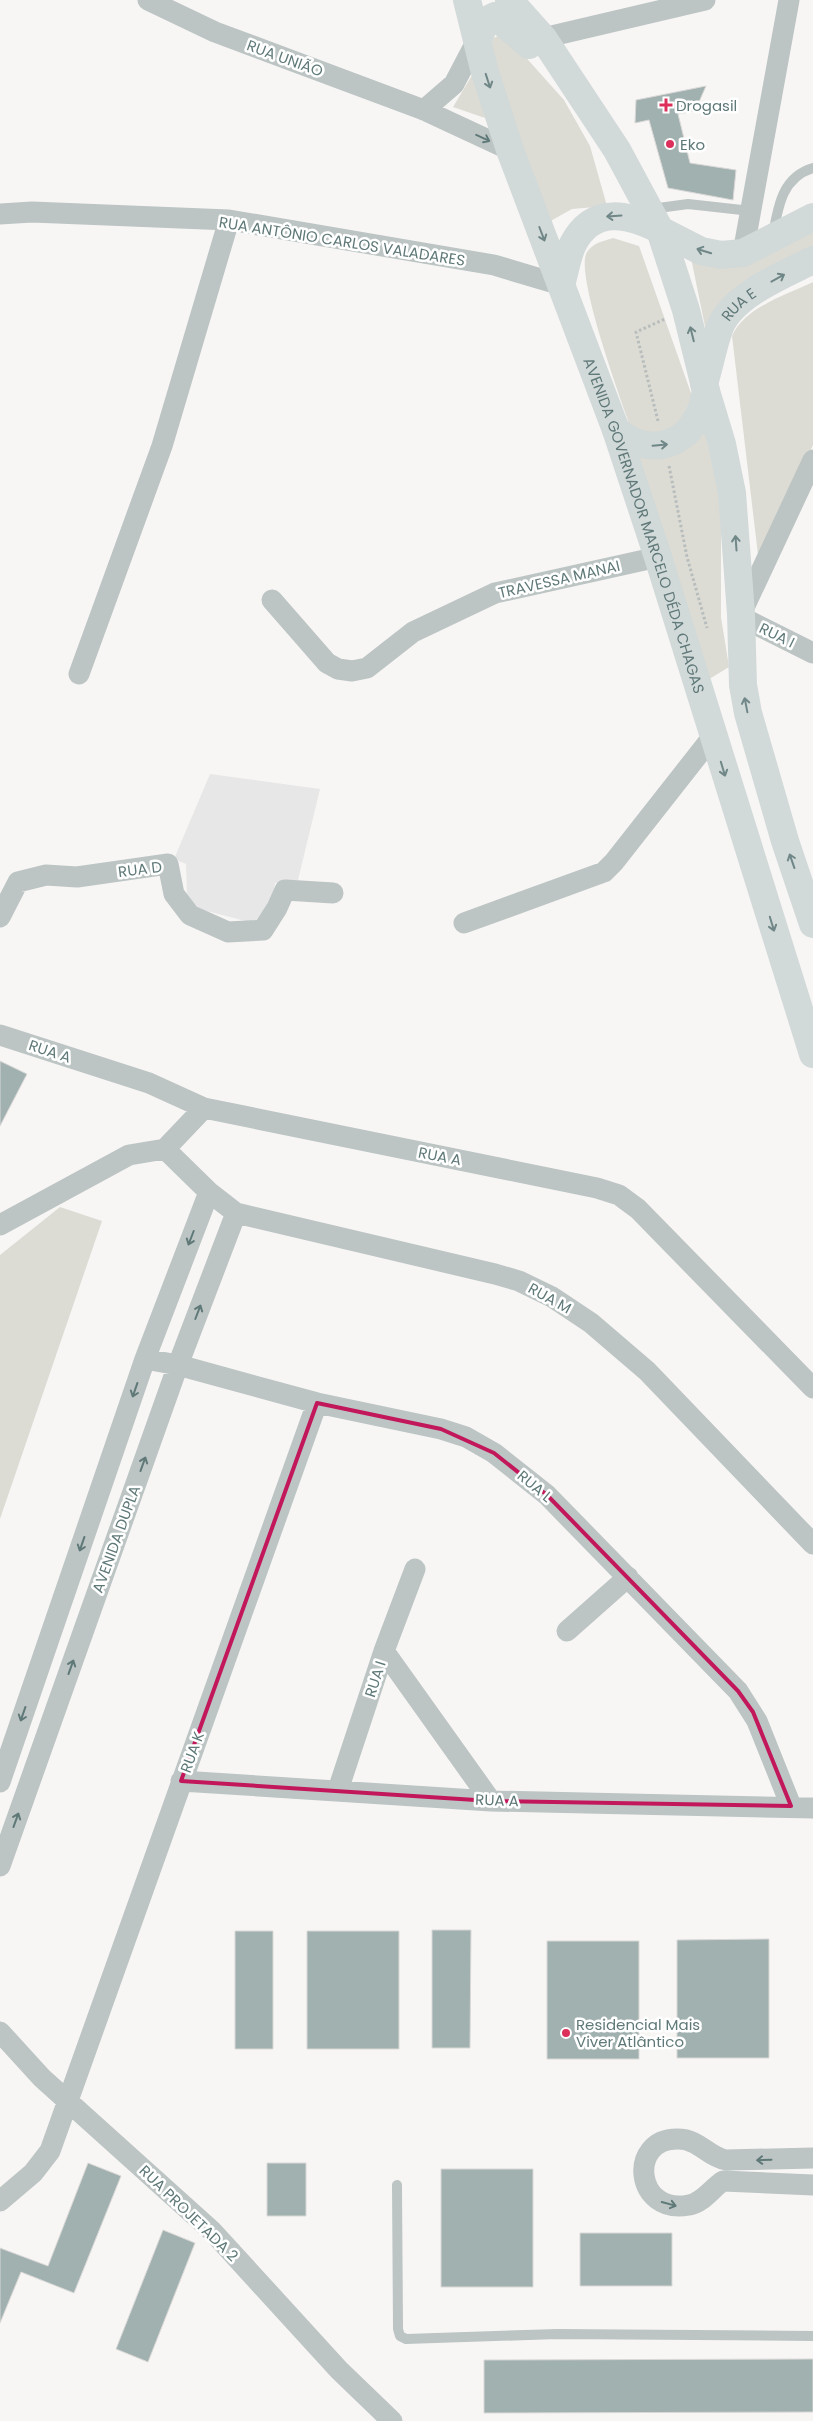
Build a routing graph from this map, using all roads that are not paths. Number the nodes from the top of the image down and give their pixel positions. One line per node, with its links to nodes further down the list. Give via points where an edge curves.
1 (148, 0): 9 (street, RUA UNIÃO, via 215,32)
2 (467, 0): 7 (main road, AVENIDA GOVERNADOR MARCELO DÉDA CHAGAS)
3 (509, 0): 6 (main road)
4 (705, 0): 6 (street)
5 (789, 0): 12 (street)
6 (543, 38): 8 (main road)
7 (477, 40): 8 (main road, via 487,20 495,16); 9 (street, via 454,84); 10 (main road, AVENIDA GOVERNADOR MARCELO DÉDA CHAGAS, one-way to 10)
8 (579, 96): 16 (main road, via 617,150)
9 (424, 110): 10 (street, RUA UNIÃO, one-way to 10)
10 (510, 150): 20 (main road, AVENIDA GOVERNADOR MARCELO DÉDA CHAGAS, one-way to 20)
11 (813, 168): 17 (lane, via 802,171 783,191)
12 (751, 211): 16 (lane, via 688,204); 18 (street)
13 (0, 214): 15 (street, RUA ANTÔNIO CARLOS VALADARES, via 32,212)
14 (813, 217): 17 (main road)
15 (229, 220): 20 (street, RUA ANTÔNIO CARLOS VALADARES, via 494,265); 28 (street, via 160,455)
16 (654, 220): 18 (main road, one-way to 16, via 721,255 701,251); 20 (main road, one-way to 20, via 608,216 592,224 574,244); 21 (main road, one-way to 16, via 686,310)
17 (772, 238): 18 (main road)
18 (743, 254)
19 (813, 260): 21 (main road, RUA E, one-way to 19, via 720,328 733,306)
20 (561, 285): 22 (main road, AVENIDA GOVERNADOR MARCELO DÉDA CHAGAS)
21 (705, 387): 22 (main road, RUA E, one-way to 21, via 627,440 641,445 664,446 681,438 699,414); 26 (main road, one-way to 21, via 732,493)
22 (616, 430): 24 (main road, AVENIDA GOVERNADOR MARCELO DÉDA CHAGAS)
23 (813, 460): 26 (street)
24 (658, 557): 25 (street, TRAVESSA MANAI, via 502,590 420,628 367,668 352,671 326,663); 29 (main road, AVENIDA GOVERNADOR MARCELO DÉDA CHAGAS)
25 (272, 600)
26 (741, 615): 27 (street, RUA I); 33 (main road, one-way to 26, via 785,842 748,713 743,684)
27 (813, 653)
28 (79, 674)
29 (713, 736): 32 (street, via 604,872); 35 (main road, AVENIDA GOVERNADOR MARCELO DÉDA CHAGAS, one-way to 35)
30 (333, 893): 31 (street, RUA D, via 285,890 262,930 228,932 190,915 174,894 168,864 77,876 46,875 18,882)
31 (0, 917)
32 (464, 923)
33 (813, 924)
34 (0, 1035): 36 (street, RUA A, via 149,1083)
35 (813, 1054)
36 (204, 1108): 37 (street); 43 (street, RUA A, via 619,1195 638,1209)
37 (166, 1149): 38 (street, RUA M); 40 (street, via 129,1155)
38 (209, 1192): 39 (street, RUA M); 41 (street, AVENIDA DUPLA, one-way to 41)
39 (236, 1213): 42 (street, AVENIDA DUPLA, one-way to 39); 45 (street, RUA M, via 495,1274 552,1297 591,1324 652,1375)
40 (0, 1225)
41 (145, 1359): 42 (street, RUA L); 51 (street, AVENIDA DUPLA, one-way to 51)
42 (178, 1365): 44 (street, RUA L); 56 (street, AVENIDA DUPLA, one-way to 42)
43 (813, 1388)
44 (317, 1403): 47 (street, RUA L, via 466,1437 547,1495); 50 (street, RUA K)
45 (813, 1544)
46 (415, 1568): 49 (street, RUA I)
47 (628, 1577): 48 (street); 54 (street, RUA L, via 747,1703 757,1720)
48 (567, 1631)
49 (384, 1651): 52 (street, RUA I); 53 (street)
50 (181, 1781): 52 (street, RUA A); 58 (street, RUA K)
51 (0, 1782)
52 (338, 1790): 53 (street, RUA A)
53 (491, 1801): 54 (street, RUA A)
54 (791, 1806): 55 (street, RUA A)
55 (813, 1808)
56 (0, 1866)
57 (0, 2032): 58 (street, RUA PROJETADA 2, via 31,2068)
58 (67, 2101): 62 (street, RUA K, via 50,2150 33,2173); 64 (street, RUA PROJETADA 2, via 212,2231 339,2370)
59 (813, 2158): 61 (street, one-way to 61, via 726,2160 701,2144 679,2138 657,2145 647,2156 643,2168 646,2186 656,2200 671,2206 691,2205 724,2181)
60 (397, 2185): 63 (lane, via 400,2336)
61 (813, 2185)
62 (0, 2201)
63 (813, 2336)
64 (392, 2421)

